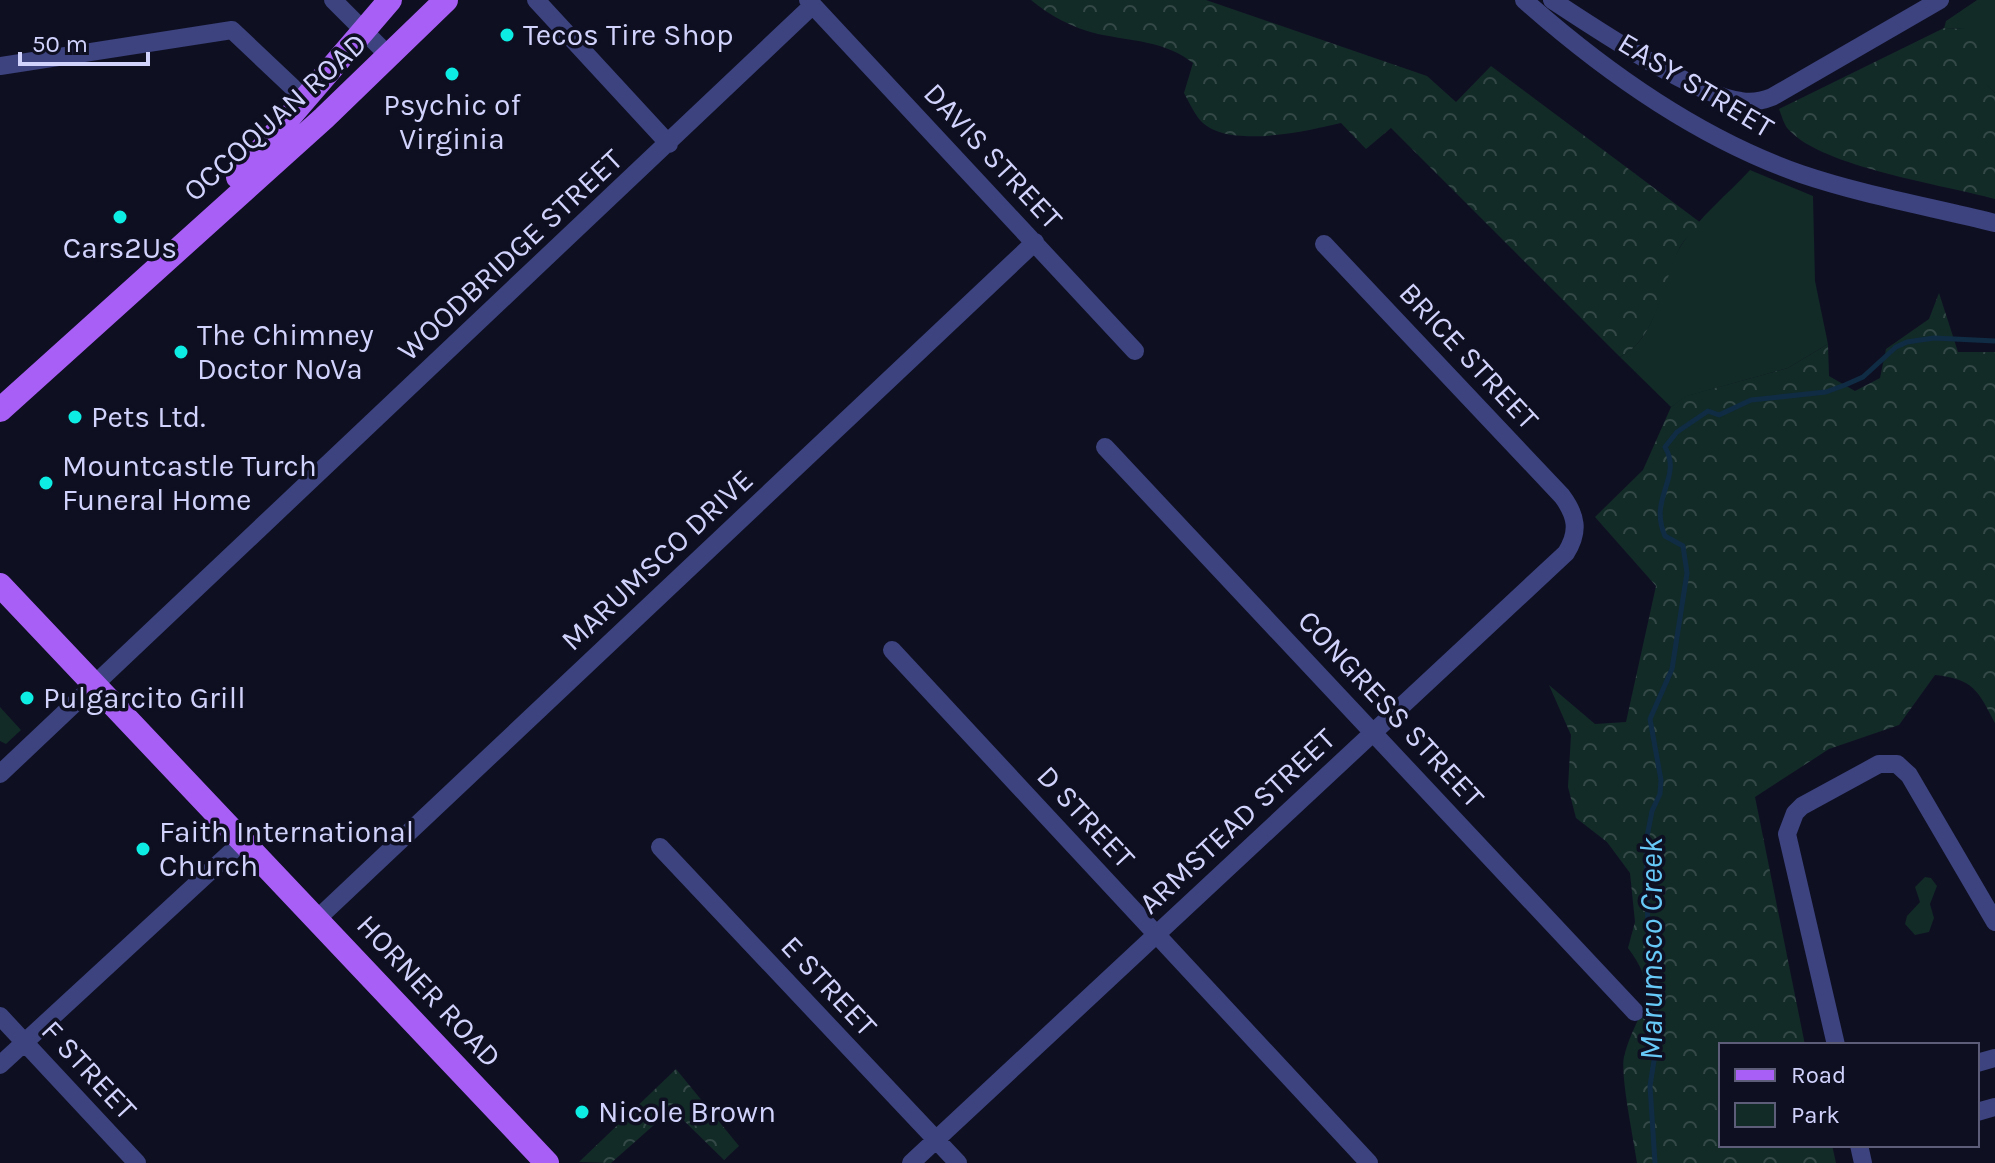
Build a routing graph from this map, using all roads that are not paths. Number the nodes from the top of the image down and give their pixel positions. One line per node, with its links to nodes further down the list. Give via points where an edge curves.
1 (333, 0): 9 (street)
2 (390, 0): 9 (main road, OCCOQUAN ROAD)
3 (446, 0): 10 (main road, OCCOQUAN ROAD)
4 (536, 0): 13 (street)
5 (1524, 0): 14 (street, EASY STREET, via 1645,93 1745,151 1803,175)
6 (1552, 0): 7 (street, via 1699,87 1752,102 1772,97)
7 (1940, 0)
8 (810, 3): 13 (street, WOODBRIDGE STREET); 15 (street, DAVIS STREET)
9 (364, 31): 10 (street); 12 (main road, OCCOQUAN ROAD)
10 (390, 57): 17 (main road, OCCOQUAN ROAD)
11 (0, 66): 12 (street, via 232,30)
12 (305, 99): 17 (main road, OCCOQUAN ROAD)
13 (669, 144): 24 (street, WOODBRIDGE STREET)
14 (1995, 223)
15 (1035, 242): 18 (street, DAVIS STREET); 29 (street, MARUMSCO DRIVE)
16 (1324, 244): 21 (street, BRICE STREET)
17 (179, 246): 19 (main road, OCCOQUAN ROAD)
18 (1135, 351)
19 (0, 410)
20 (1105, 447): 25 (street, CONGRESS STREET)
21 (1571, 509): 25 (street, ARMSTEAD STREET, via 1576,530 1566,553)
22 (0, 585): 24 (main road, HORNER ROAD)
23 (892, 650): 31 (street, D STREET)
24 (95, 685): 26 (street, WOODBRIDGE STREET); 27 (main road, HORNER ROAD)
25 (1374, 731): 31 (street, ARMSTEAD STREET); 32 (street, CONGRESS STREET)
26 (0, 774)
27 (243, 841): 29 (main road, HORNER ROAD); 34 (street)
28 (660, 847): 37 (street, E STREET)
29 (317, 919): 39 (main road, HORNER ROAD)
30 (1995, 922): 35 (street, via 1904,768 1879,764 1802,806 1787,834)
31 (1156, 935): 37 (street, ARMSTEAD STREET); 42 (street, D STREET)
32 (1635, 1012)
33 (0, 1016): 34 (street, F STREET)
34 (24, 1042): 36 (street); 38 (street, F STREET)
35 (1836, 1043)
36 (0, 1065)
37 (936, 1140): 40 (street, ARMSTEAD STREET); 41 (street, E STREET)
38 (137, 1163)
39 (547, 1163)
40 (911, 1163)
41 (958, 1163)
42 (1369, 1163)

